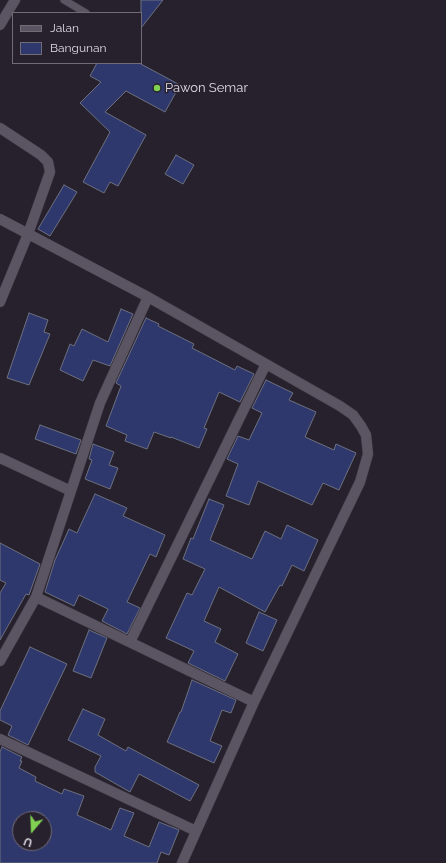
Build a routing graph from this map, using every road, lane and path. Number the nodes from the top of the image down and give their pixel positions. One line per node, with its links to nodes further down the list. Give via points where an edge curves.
1 (15, 0): 4 (street)
2 (64, 0): 3 (lane)
3 (84, 12)
4 (0, 25)
5 (0, 128): 7 (street, via 48,162 48,180)
6 (0, 219): 7 (street)
7 (28, 234): 8 (street); 9 (street)
8 (148, 297): 10 (street); 12 (street, via 100,403)
9 (0, 302)
10 (266, 364): 14 (street); 16 (street, via 353,415 366,435 368,454 360,482)
11 (0, 458): 12 (street)
12 (71, 491): 13 (street)
13 (36, 597): 14 (street); 15 (street)
14 (130, 642): 16 (street)
15 (0, 661)
16 (254, 702): 18 (street)
17 (0, 739): 18 (street)
18 (196, 830): 19 (street)
19 (182, 863)

